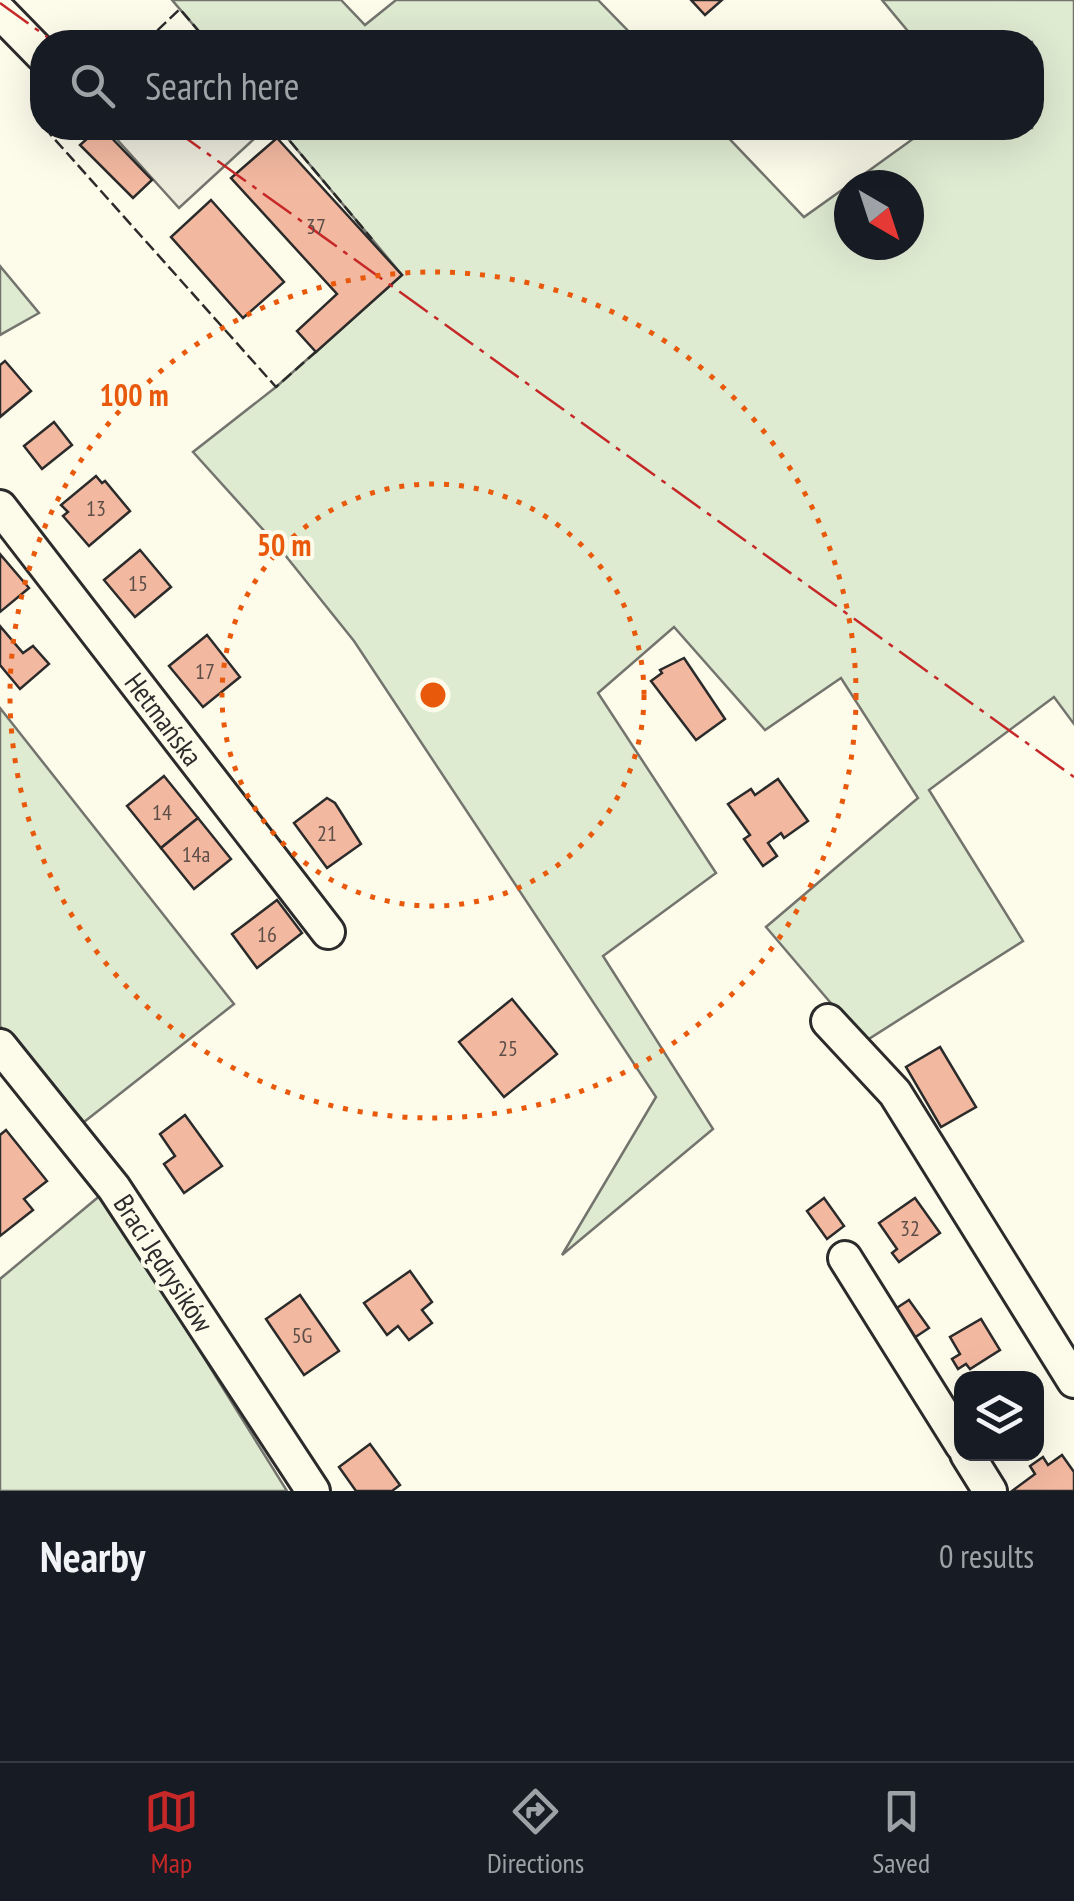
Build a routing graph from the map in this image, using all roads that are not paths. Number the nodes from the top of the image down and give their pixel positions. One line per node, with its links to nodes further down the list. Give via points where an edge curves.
1 (0, 12): 2 (street)
2 (30, 43)
3 (0, 507): 4 (street, Hetmańska)
4 (328, 932)
5 (828, 1021): 8 (street, via 895,1094)
6 (0, 1046): 11 (street, Braci Jędrysików, via 114,1188)
7 (845, 1258): 9 (street)
8 (1074, 1380)
9 (954, 1432)
10 (971, 1461): 12 (street)
11 (313, 1491)
12 (990, 1491)

